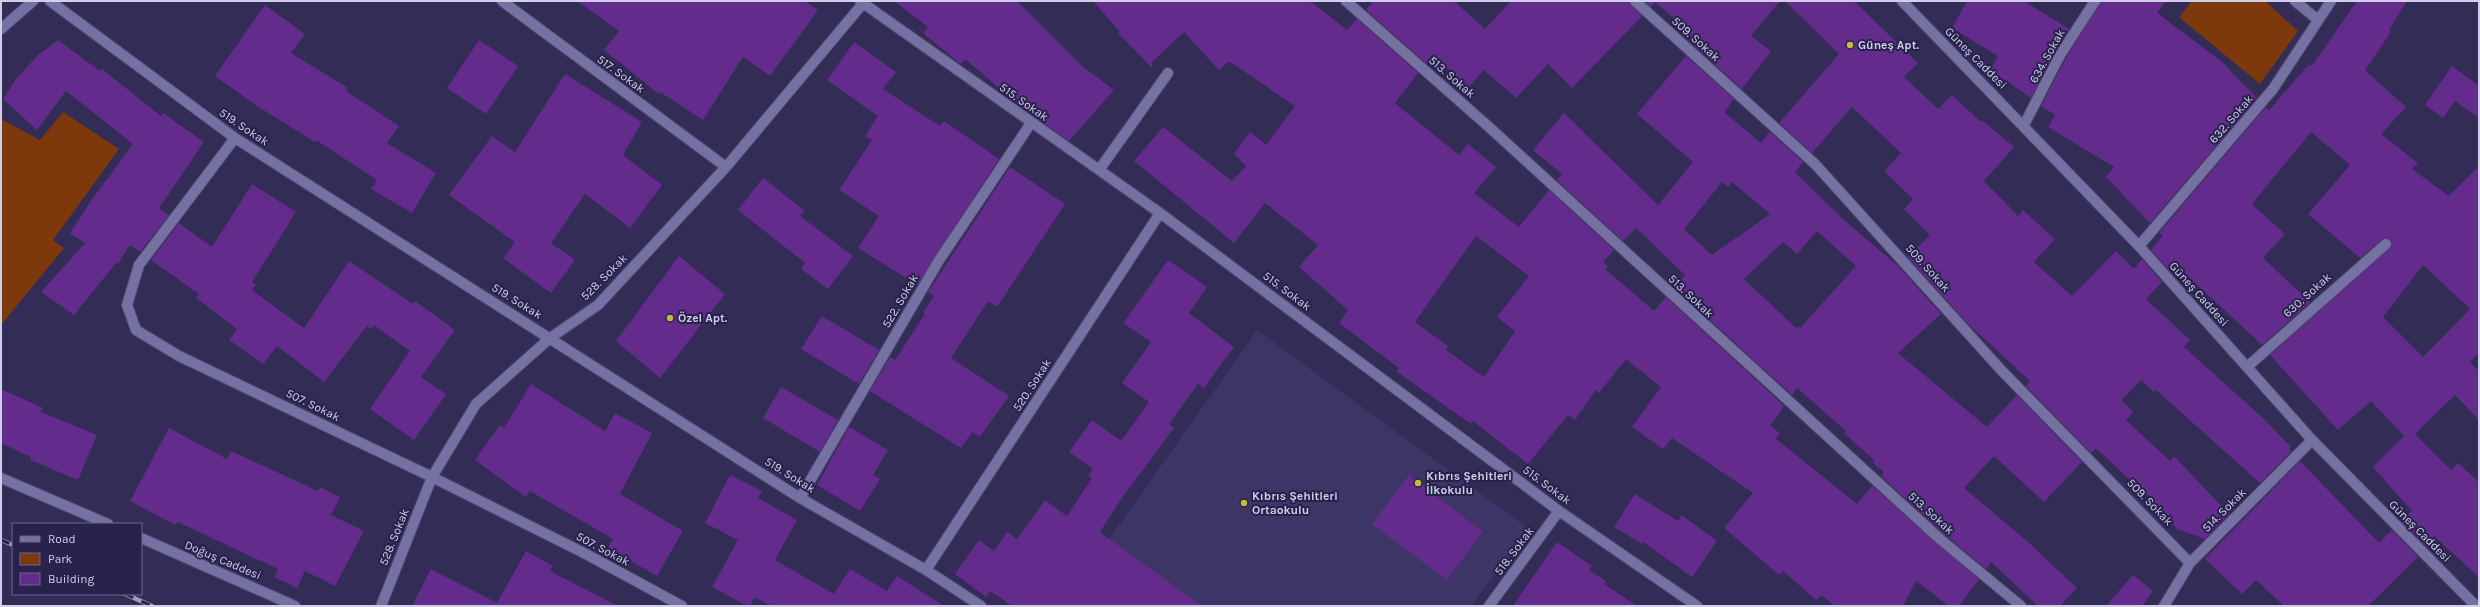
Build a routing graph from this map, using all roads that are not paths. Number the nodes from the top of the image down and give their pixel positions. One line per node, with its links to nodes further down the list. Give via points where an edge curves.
1 (33, 1): 12 (street)
2 (50, 1): 16 (street, 519. Sokak)
3 (502, 1): 17 (street, 517. Sokak)
4 (1346, 1): 39 (street, 513. Sokak, via 1489,127 1940,539)
5 (1635, 1): 31 (street, 509. Sokak, via 1814,164 2002,371)
6 (1902, 1): 15 (street, Güneş Caddesi)
7 (2094, 1): 15 (street, 634. Sokak, via 2060,55)
8 (2295, 1): 11 (street)
9 (2331, 1): 11 (street, 632. Sokak)
10 (862, 2): 14 (street, 515. Sokak); 17 (street, 528. Sokak)
11 (2318, 20): 21 (street, 632. Sokak, via 2273,89)
12 (1, 29)
13 (1168, 73): 18 (street)
14 (1031, 123): 18 (street, 515. Sokak); 27 (street, 522. Sokak, via 938,262)
15 (2024, 125): 21 (street, Güneş Caddesi)
16 (235, 138): 22 (street, 519. Sokak); 25 (street, 507. Sokak, via 138,265 127,305 136,330 179,356)
17 (726, 167): 22 (street, 528. Sokak, via 598,305)
18 (1099, 170): 19 (street, 515. Sokak)
19 (1160, 213): 28 (street, 515. Sokak); 32 (street, 520. Sokak)
20 (2386, 244): 23 (street, 630. Sokak)
21 (2139, 246): 23 (street, Güneş Caddesi)
22 (550, 338): 25 (street, 528. Sokak, via 476,404); 27 (street, 519. Sokak)
23 (2247, 367): 24 (street, Güneş Caddesi)
24 (2312, 440): 31 (street, 514. Sokak); 41 (street, Güneş Caddesi)
25 (432, 477): 35 (street, 528. Sokak); 36 (street, 507. Sokak, via 584,553)
26 (1, 478): 29 (street)
27 (800, 498): 32 (street, 519. Sokak)
28 (1560, 511): 33 (street, 515. Sokak); 38 (street, 518. Sokak)
29 (106, 523)
30 (142, 538): 34 (street, Doğuş Caddesi)
31 (2190, 563): 40 (street, 514. Sokak)
32 (926, 570): 37 (street, 519. Sokak)
33 (1694, 605)
34 (295, 606)
35 (381, 606)
36 (682, 606)
37 (981, 606)
38 (1489, 606)
39 (2021, 606)
40 (2164, 606)
41 (2476, 606)

